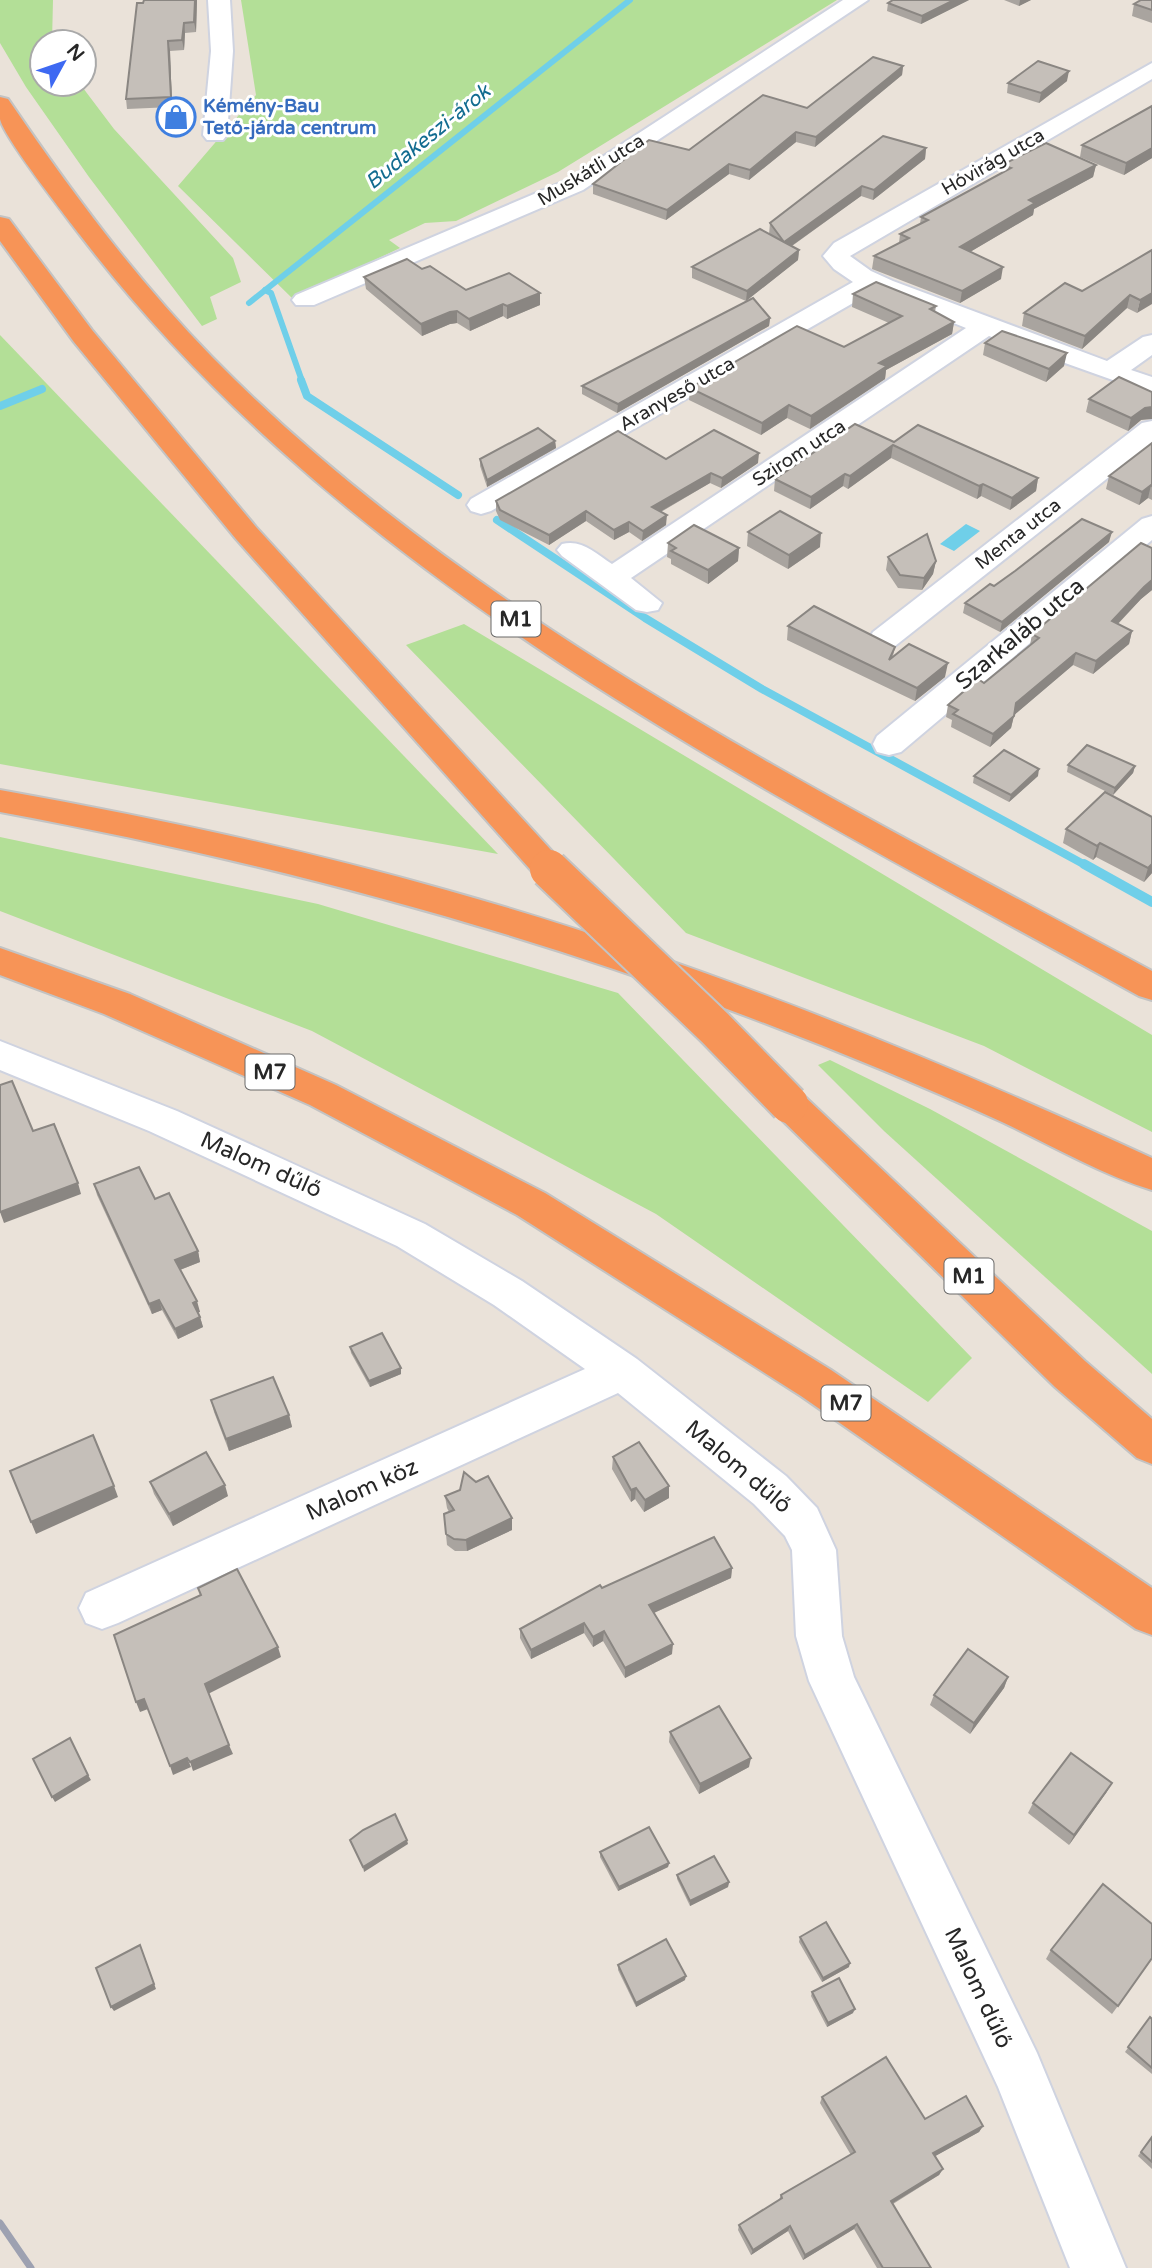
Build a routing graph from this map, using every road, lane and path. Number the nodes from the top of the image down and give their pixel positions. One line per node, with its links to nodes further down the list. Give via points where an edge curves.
1 (219, 0): 5 (street, via 222,51)
2 (857, 0): 8 (street, Muskátli utca, via 575,185 498,220 407,234 404,239 412,247 425,251)
3 (1152, 71): 7 (street, Hóvirág utca, via 836,256)
4 (0, 104): 23 (highway, M1, via 59,192 128,281 233,393 302,457 376,516 549,643 808,797)
5 (215, 135)
6 (0, 224): 27 (highway, M1, bridge, via 83,335 246,533 549,869 1070,1374)
7 (873, 281): 9 (street); 14 (street, Aranyeső utca)
8 (305, 300)
9 (985, 327): 11 (street); 17 (street, Szirom utca)
10 (1152, 343): 11 (street)
11 (1111, 371): 12 (street)
12 (1152, 386)
13 (1152, 429): 19 (street, Menta utca)
14 (481, 505)
15 (1152, 525): 20 (street, Szarkaláb utca)
16 (572, 550): 17 (street)
17 (611, 578): 18 (street)
18 (647, 603)
19 (884, 639)
20 (889, 744)
21 (0, 801): 25 (highway, via 321,868 619,955 857,1045 1031,1117)
22 (0, 961): 29 (highway, M7, via 117,1004 323,1095 531,1204 816,1383)
23 (1152, 987)
24 (0, 1055): 26 (street, Malom dűlő, via 163,1121 411,1235 508,1293)
25 (1152, 1175)
26 (622, 1372): 28 (street, Malom köz); 30 (street, Malom dűlő, via 770,1490 794,1512 805,1530 815,1557 819,1636 832,1681 1018,2072)
27 (1152, 1445)
28 (102, 1608)
29 (1152, 1614)
30 (1098, 2268)

